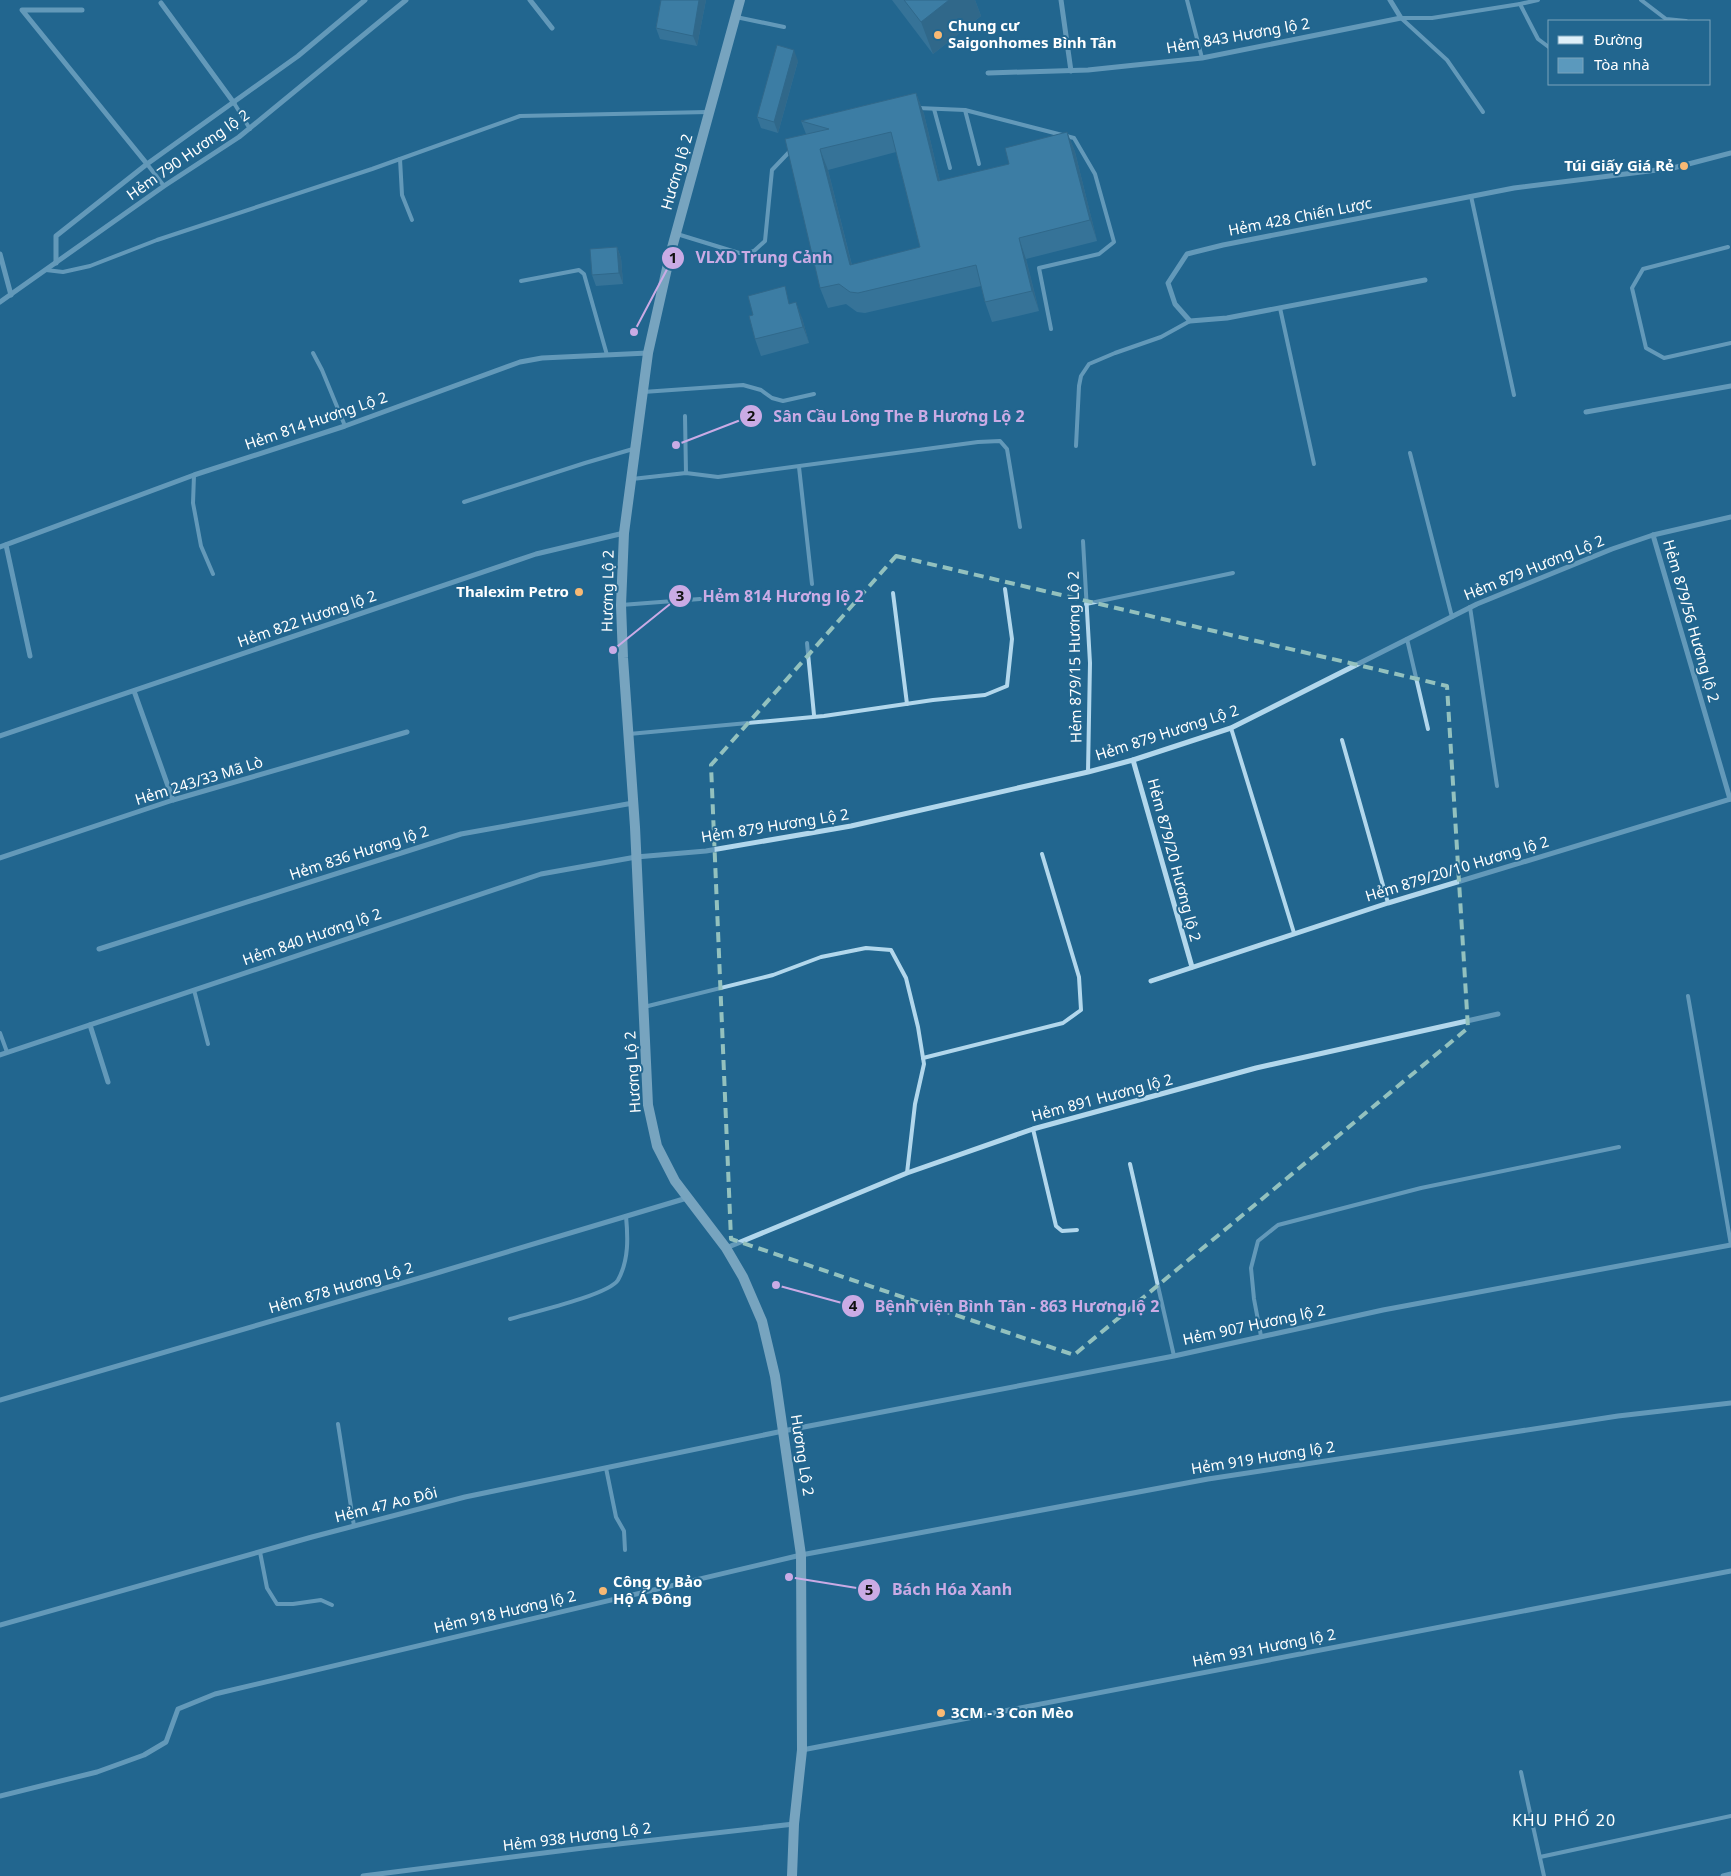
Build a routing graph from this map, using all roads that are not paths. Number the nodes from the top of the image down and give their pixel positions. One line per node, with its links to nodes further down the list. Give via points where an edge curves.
1 (365, 0): 22 (street, via 298,56)
2 (406, 0): 28 (street, Hẻm 790 Hương lộ 2)
3 (530, 0): 17 (street)
4 (740, 0): 13 (main road, Hương lộ 2)
5 (1061, 0): 20 (street)
6 (1187, 0): 19 (lane)
7 (1390, 0): 14 (street)
8 (1538, 0): 11 (lane)
9 (1641, 0): 15 (lane, via 1666,19)
10 (160, 2): 22 (street)
11 (1520, 4): 14 (lane, via 1432,18); 18 (lane, via 1538,39)
12 (82, 10): 32 (street, via 22,10)
13 (736, 17): 16 (lane); 26 (main road, Hương lộ 2)
14 (1401, 18): 19 (street, Hẻm 843 Hương lộ 2); 27 (lane, via 1447,60)
15 (1676, 20)
16 (784, 27)
17 (552, 28)
18 (1548, 46)
19 (1202, 58): 20 (street, Hẻm 843 Hương lộ 2)
20 (1071, 71): 21 (street, Hẻm 843 Hương lộ 2)
21 (988, 73)
22 (234, 103): 28 (lane); 32 (street)
23 (916, 108): 24 (lane)
24 (934, 109): 25 (lane); 34 (lane)
25 (965, 110): 33 (lane); 49 (lane, via 1074,138 1095,174 1114,242 1099,254 1040,268)
26 (710, 112): 31 (lane, via 520,116); 38 (main road, Hương lộ 2)
27 (1483, 112)
28 (250, 129): 35 (street, Hẻm 790 Hương lộ 2)
29 (794, 147): 38 (lane, via 772,170 765,242 754,251 739,253)
30 (1731, 153): 36 (street, Hẻm 428 Chiến Lược, via 1673,168)
31 (400, 159): 37 (lane, via 402,195); 42 (lane, via 157,240 90,266 63,272)
32 (147, 164): 35 (lane); 41 (street, via 56,236)
33 (979, 164)
34 (950, 168)
35 (164, 186): 41 (street, Hẻm 790 Hương lộ 2)
36 (1471, 196): 48 (street, Hẻm 428 Chiến Lược, via 1223,244 1187,254 1168,283 1174,304); 57 (lane)
37 (412, 220)
38 (675, 234): 52 (main road, Hương lộ 2)
39 (1728, 247): 50 (lane, via 1643,269 1632,288 1646,348 1658,355 1664,358)
40 (0, 254): 45 (street)
41 (56, 262): 42 (street, Hẻm 790 Hương lộ 2)
42 (46, 270): 45 (street, Hẻm 790 Hương lộ 2)
43 (1425, 280): 47 (street)
44 (521, 281): 53 (lane, via 582,271)
45 (11, 294): 46 (street, Hẻm 790 Hương lộ 2)
46 (0, 302)
47 (1280, 308): 48 (street); 64 (lane)
48 (1190, 321): 61 (lane, via 1161,337 1089,364 1079,386)
49 (1051, 329)
50 (1731, 343)
51 (313, 353): 60 (lane)
52 (648, 353): 53 (street, Hẻm 814 Hương Lộ 2); 55 (main road, Hương Lộ 2)
53 (607, 355): 60 (street, Hẻm 814 Hương Lộ 2, via 520,362)
54 (1731, 386): 58 (street)
55 (641, 392): 56 (lane, via 743,385 783,401); 62 (main road, Hương Lộ 2)
56 (814, 394)
57 (1514, 395)
58 (1586, 412)
59 (685, 416): 66 (lane)
60 (345, 426): 67 (street, Hẻm 814 Hương Lộ 2)
61 (1076, 446)
62 (636, 449): 68 (main road, Hương Lộ 2); 69 (lane)
63 (1410, 453): 85 (lane)
64 (1314, 464)
65 (799, 467): 66 (lane, via 718,477); 71 (lane, via 1000,441 1007,449); 78 (lane)
66 (686, 473): 68 (lane)
67 (194, 475): 75 (street, Hẻm 814 Hương Lộ 2); 77 (lane, via 192,503 201,546)
68 (630, 479): 72 (main road, Hương Lộ 2)
69 (464, 502)
70 (1731, 517): 73 (street, Hẻm 879 Hương Lộ 2)
71 (1020, 527)
72 (624, 533): 82 (main road, Hương Lộ 2); 89 (street, Hẻm 822 Hương lộ 2, via 536,554)
73 (1653, 535): 84 (street, Hẻm 879 Hương Lộ 2); 102 (street, Hẻm 879/56 Hương lộ 2)
74 (1083, 541): 83 (lane, Hẻm 879/15 Hương Lộ 2)
75 (3, 546): 88 (street)
76 (1233, 573): 83 (lane)
77 (213, 574)
78 (812, 584)
79 (1004, 589): 90 (lane, via 1012,639 1007,686 985,695)
80 (893, 594): 90 (lane)
81 (700, 599): 82 (lane)
82 (621, 604): 95 (main road, Hương Lộ 2)
83 (1086, 604): 99 (lane, Hẻm 879/15 Hương Lộ 2, via 1090,663)
84 (1470, 607): 85 (street, Hẻm 879 Hương Lộ 2); 100 (lane)
85 (1452, 616): 86 (street, Hẻm 879 Hương Lộ 2)
86 (1406, 639): 92 (street, Hẻm 879 Hương Lộ 2); 93 (lane)
87 (807, 643): 91 (lane)
88 (30, 656)
89 (134, 691): 96 (street, Hẻm 822 Hương lộ 2); 101 (street)
90 (907, 704): 91 (lane)
91 (814, 716): 95 (lane)
92 (1231, 728): 98 (street, Hẻm 879 Hương Lộ 2); 108 (lane)
93 (1428, 729)
94 (407, 732): 101 (street, Hẻm 243/33 Mã Lò)
95 (627, 735): 103 (main road, Hương Lộ 2)
96 (0, 736)
97 (1342, 740): 107 (lane)
98 (1134, 760): 99 (street, Hẻm 879 Hương Lộ 2); 110 (street, Hẻm 879/20 Hương lộ 2)
99 (1088, 772): 106 (street, Hẻm 879 Hương Lộ 2, via 851,826)
100 (1497, 786)
101 (173, 800): 105 (street, Hẻm 243/33 Mã Lò)
102 (1731, 801): 107 (street, Hẻm 879/20/10 Hương lộ 2)
103 (633, 803): 106 (main road, Hương Lộ 2); 109 (street, Hẻm 836 Hương lộ 2, via 462,834)
104 (1042, 854): 121 (lane, via 1079,978 1081,1010 1063,1023)
105 (0, 858)
106 (636, 858): 112 (street, Hẻm 840 Hương lộ 2, via 541,874); 114 (main road, Hương Lộ 2)
107 (1388, 903): 108 (street, Hẻm 879/20/10 Hương lộ 2)
108 (1294, 933): 110 (street, Hẻm 879/20/10 Hương lộ 2)
109 (99, 949)
110 (1192, 967): 111 (street, Hẻm 879/20/10 Hương lộ 2)
111 (1151, 981)
112 (194, 990): 116 (street, Hẻm 840 Hương lộ 2); 118 (lane)
113 (1688, 996): 130 (lane)
114 (644, 1007): 121 (lane, via 773,975 821,958 866,948 891,950 906,978); 127 (main road, Hương Lộ 2, via 648,1105 655,1138 675,1181)
115 (1498, 1014): 123 (street, Hẻm 891 Hương lộ 2, via 1256,1068)
116 (90, 1025): 119 (street, Hẻm 840 Hương lộ 2); 122 (street)
117 (0, 1033): 119 (lane)
118 (208, 1044)
119 (7, 1052): 120 (street, Hẻm 840 Hương lộ 2)
120 (0, 1055)
121 (923, 1058): 126 (lane)
122 (108, 1082)
123 (1033, 1129): 126 (street, Hẻm 891 Hương lộ 2); 129 (lane, via 1056,1226 1062,1231)
124 (1620, 1146): 133 (lane, via 1421,1188 1278,1225 1258,1241 1251,1268)
125 (1130, 1164): 134 (lane)
126 (907, 1173): 131 (street, Hẻm 891 Hương lộ 2)
127 (687, 1198): 128 (street, Hẻm 878 Hương Lộ 2); 131 (main road, Hương Lộ 2)
128 (626, 1216): 132 (lane, via 629,1242 617,1281 602,1291); 135 (street, Hẻm 878 Hương Lộ 2)
129 (1077, 1230)
130 (1731, 1245): 133 (street, Hẻm 907 Hương lộ 2)
131 (726, 1248): 138 (main road, Hương Lộ 2, via 762,1321)
132 (510, 1319)
133 (1261, 1336): 134 (street, Hẻm 907 Hương lộ 2)
134 (1174, 1356): 138 (street, Hẻm 907 Hương lộ 2)
135 (0, 1400)
136 (1731, 1403): 143 (street, Hẻm 919 Hương lộ 2, via 1618,1416 1208,1479)
137 (338, 1424): 140 (lane)
138 (783, 1431): 139 (street, Hẻm 47 Ao Đôi); 143 (main road, Hương Lộ 2)
139 (606, 1468): 140 (street, Hẻm 47 Ao Đôi); 141 (lane, via 616,1517 624,1531)
140 (354, 1526): 142 (street, Hẻm 47 Ao Đôi)
141 (625, 1550)
142 (260, 1552): 145 (lane, via 266,1588 277,1604 321,1600); 146 (street, Hẻm 47 Ao Đôi)
143 (801, 1554): 147 (main road, Hương Lộ 2); 149 (street, Hẻm 918 Hương lộ 2, via 215,1694 178,1709 166,1742 144,1755 97,1772)
144 (1731, 1571): 147 (street, Hẻm 931 Hương lộ 2)
145 (332, 1605)
146 (0, 1625)
147 (802, 1750): 151 (main road, Hương Lộ 2)
148 (1521, 1772): 152 (lane)
149 (0, 1796)
150 (1731, 1816): 152 (lane)
151 (794, 1824): 154 (street, Hẻm 938 Hương Lộ 2); 155 (main road, Hương Lộ 2)
152 (1540, 1857): 156 (lane)
153 (1731, 1874): 157 (street)
154 (363, 1876)
155 (792, 1876)
156 (1544, 1876)
157 (1723, 1876)

